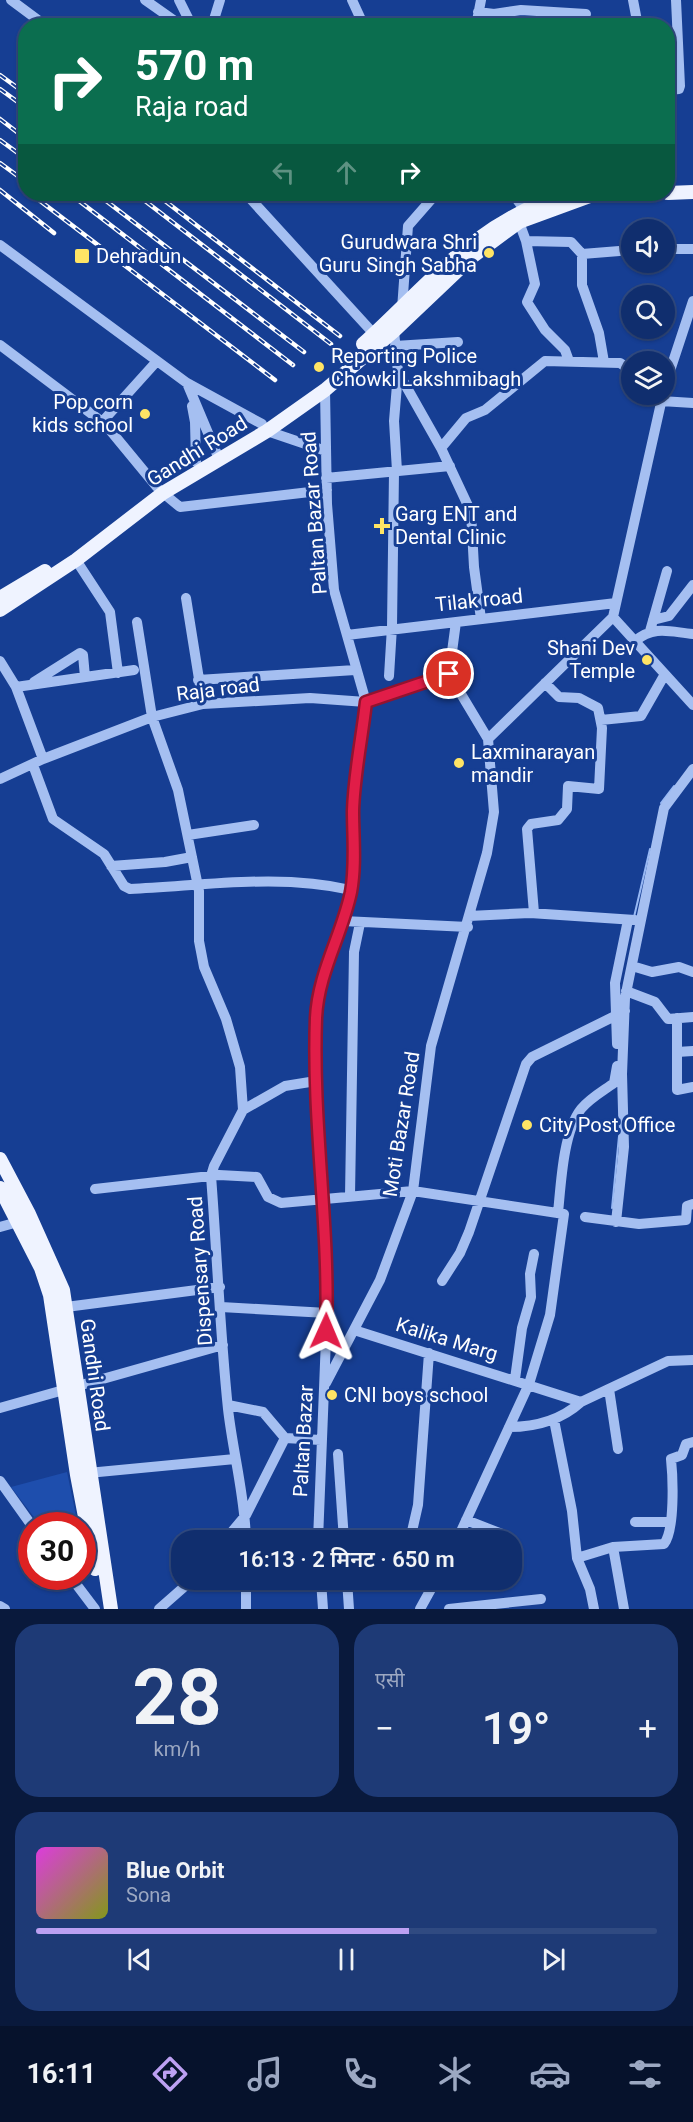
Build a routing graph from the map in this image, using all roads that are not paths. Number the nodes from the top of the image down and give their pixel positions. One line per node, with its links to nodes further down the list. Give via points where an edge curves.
1 (11, 0): 11 (street)
2 (145, 0): 12 (street)
3 (179, 0): 13 (street)
4 (220, 0): 14 (street)
5 (352, 0): 15 (street)
6 (481, 0): 9 (street)
7 (633, 0): 19 (street)
8 (676, 0): 20 (street, via 680,86)
9 (478, 12): 16 (street); 17 (street, via 521,10)
10 (586, 14): 18 (street)
11 (35, 18)
12 (171, 18)
13 (188, 18)
14 (214, 18)
15 (360, 18)
16 (477, 18)
17 (554, 18)
18 (570, 18)
19 (636, 18)
20 (675, 89)
21 (675, 184): 22 (main road)
22 (693, 184)
23 (693, 192): 24 (main road)
24 (675, 193)
25 (252, 201): 40 (street)
26 (430, 201): 38 (street, via 408,226)
27 (516, 201): 30 (street)
28 (552, 201): 30 (main road)
29 (573, 201): 30 (main road)
30 (522, 216): 31 (street); 38 (main road)
31 (526, 241): 36 (street, via 571,242); 46 (street, via 535,284 526,302 565,350)
32 (0, 245): 45 (street)
33 (675, 249): 34 (street)
34 (693, 249)
35 (621, 251): 36 (street)
36 (582, 254): 47 (street, via 582,285 599,333)
37 (693, 301): 44 (street)
38 (404, 314): 39 (main road, Gandhi Road); 40 (main road, Gandhi Road)
39 (394, 331): 43 (street); 51 (main road, Gandhi Road)
40 (374, 334): 56 (main road, Gandhi Road)
41 (458, 342): 43 (street)
42 (0, 345): 55 (street)
43 (395, 346): 49 (street)
44 (675, 356)
45 (157, 361): 50 (street); 55 (street)
46 (568, 361): 47 (street); 57 (street, via 540,363 485,410 466,418)
47 (604, 362): 48 (street)
48 (621, 364)
49 (398, 372): 57 (street); 62 (street, via 394,421)
50 (187, 382): 56 (street); 59 (street); 60 (street, via 195,422)
51 (326, 390): 56 (main road, Gandhi Road); 58 (street, Paltan Bazar Road)
52 (675, 400): 53 (street)
53 (693, 403)
54 (660, 405): 71 (street)
55 (102, 422): 64 (street)
56 (264, 428): 58 (street); 59 (main road, Gandhi Road)
57 (441, 448): 61 (street)
58 (326, 452): 63 (street, Paltan Bazar Road)
59 (218, 455): 60 (main road, Gandhi Road); 64 (main road, Gandhi Road)
60 (196, 462): 64 (main road, Gandhi Road)
61 (450, 466): 62 (street); 74 (street, via 471,512)
62 (396, 471): 63 (street); 78 (street)
63 (326, 477): 65 (street, Paltan Bazar Road)
64 (160, 490): 65 (street, via 180,507); 66 (main road, Gandhi Road); 69 (main road, Gandhi Road, via 67,557)
65 (327, 490): 81 (street, Paltan Bazar Road, via 334,590)
66 (76, 560): 72 (main road, Gandhi Road); 86 (street, via 110,612)
67 (667, 571): 75 (street)
68 (693, 585): 75 (street, via 669,616)
69 (0, 598)
70 (186, 598): 91 (street)
71 (616, 603): 73 (street); 74 (street, Tilak road)
72 (0, 610)
73 (613, 616): 82 (street); 92 (street)
74 (481, 619): 77 (street, Tilak road)
75 (653, 620): 79 (street)
76 (137, 622): 98 (street)
77 (456, 622): 78 (street, Tilak road); 87 (street)
78 (392, 627): 81 (street, Tilak road); 89 (street)
79 (650, 631): 80 (street, via 668,629); 82 (street)
80 (693, 634)
81 (347, 635): 85 (street, Paltan Bazar Road)
82 (635, 641): 88 (street)
83 (0, 661): 94 (street)
84 (134, 670): 86 (street)
85 (355, 670): 91 (street); 95 (street, Paltan Bazar Road)
86 (118, 673): 90 (street)
87 (449, 674): 95 (street, Raja road); 100 (street)
88 (665, 674): 97 (street); 99 (street, via 641,716)
89 (389, 676)
90 (85, 677): 93 (street); 93 (street, via 80,653)
91 (198, 680): 96 (street)
92 (545, 683): 99 (street, via 559,697 579,698 596,706); 100 (street)
93 (30, 685): 94 (street)
94 (16, 687): 101 (street)
95 (366, 702): 96 (street, Raja road, via 310,698); 110 (street, Paltan Bazar, via 353,809)
96 (203, 704): 98 (street, Raja road)
97 (693, 705)
98 (152, 717): 101 (street, Raja road); 106 (street, via 178,790)
99 (601, 720): 111 (street, via 599,789 568,786 567,809 558,820 531,824 527,829)
100 (488, 739): 114 (street, Moti Bazar Road, via 494,812)
101 (43, 759): 102 (street, Raja road)
102 (33, 765): 104 (street, Raja road); 108 (street, via 53,819 105,854)
103 (693, 769): 115 (street, via 664,808)
104 (0, 779)
105 (254, 825): 106 (street)
106 (188, 835): 107 (street)
107 (192, 857): 108 (street); 109 (street)
108 (111, 866): 109 (street, via 130,889)
109 (198, 886): 110 (street, via 277,882); 127 (street, via 199,941 204,967 226,1019 240,1067)
110 (351, 890): 113 (street, Paltan Bazar)
111 (534, 913): 112 (street); 114 (street)
112 (628, 920): 115 (street); 120 (street, via 615,983)
113 (343, 921): 116 (street); 125 (street, Paltan Bazar, via 319,990)
114 (468, 921): 116 (street); 132 (street, Moti Bazar Road, via 431,1046)
115 (641, 921): 117 (street)
116 (360, 923): 133 (street, via 354,952)
117 (632, 966): 118 (street, via 652,972 679,967); 119 (street)
118 (693, 972)
119 (626, 992): 120 (street); 122 (street, via 655,1002 668,1019)
120 (620, 1013): 135 (street, via 532,1057 526,1064); 137 (street, via 614,1083 580,1111 564,1161); 140 (street, via 624,1147)
121 (693, 1017): 122 (street)
122 (677, 1018): 124 (street)
123 (693, 1051): 124 (street)
124 (677, 1052): 126 (street, via 677,1090)
125 (316, 1081): 127 (street, via 285,1086); 134 (street, Paltan Bazar)
126 (693, 1087)
127 (243, 1110): 129 (street, Dispensary Road)
128 (0, 1159): 145 (main road, Gandhi Road, via 47,1253)
129 (211, 1176): 131 (street); 134 (street, via 257,1177 268,1197 276,1202); 144 (street, Dispensary Road)
130 (0, 1188): 139 (main road, Gandhi Road)
131 (95, 1189)
132 (413, 1191): 133 (street); 135 (street); 148 (street, Moti Bazar Road, via 380,1280)
133 (350, 1196): 134 (street)
134 (324, 1199): 147 (street, Paltan Bazar)
135 (478, 1201): 137 (street); 143 (street, via 460,1253)
136 (693, 1204): 140 (street, via 687,1206 686,1220)
137 (558, 1213): 153 (street, via 564,1214 550,1315)
138 (585, 1217): 140 (street)
139 (18, 1222): 141 (street); 155 (main road, Gandhi Road, via 50,1295)
140 (616, 1222)
141 (0, 1227)
142 (534, 1254): 152 (street, via 531,1297)
143 (442, 1281)
144 (220, 1287): 145 (street); 146 (street, Dispensary Road)
145 (66, 1307): 155 (main road, Gandhi Road)
146 (221, 1307): 147 (street); 149 (street, Dispensary Road)
147 (327, 1313): 154 (street, Paltan Bazar)
148 (354, 1330): 150 (street, Kalika Marg); 154 (street, Moti Bazar Road)
149 (223, 1345): 155 (street); 158 (street, Dispensary Road)
150 (429, 1353): 152 (street, Kalika Marg); 179 (street, via 418,1505)
151 (693, 1360): 156 (street, via 668,1361)
152 (515, 1379): 153 (street, Kalika Marg)
153 (530, 1384): 157 (street, Kalika Marg); 161 (street)
154 (324, 1386): 163 (street, Paltan Bazar)
155 (71, 1389): 159 (street); 168 (main road, Gandhi Road); 194 (main road, Gandhi Road, via 77,1475)
156 (609, 1389): 157 (street); 165 (street)
157 (581, 1402): 160 (street)
158 (228, 1405): 162 (street, via 263,1412); 167 (street, Dispensary Road)
159 (0, 1408)
160 (554, 1420): 161 (street, via 527,1427); 183 (street)
161 (509, 1426): 172 (street)
162 (285, 1438): 163 (street); 171 (street)
163 (321, 1440): 177 (street, Paltan Bazar)
164 (693, 1442): 174 (street, via 686,1444 682,1455 671,1459)
165 (618, 1449)
166 (338, 1454): 178 (street)
167 (235, 1459): 168 (street); 171 (street, Dispensary Road)
168 (88, 1473): 195 (main road, Gandhi Road)
169 (0, 1481): 170 (street)
170 (22, 1512)
171 (246, 1515): 175 (street); 176 (street, Dispensary Road)
172 (466, 1520): 180 (street); 181 (street)
173 (635, 1522): 174 (street)
174 (669, 1522): 182 (street, via 664,1544)
175 (233, 1530)
176 (246, 1530)
177 (318, 1530)
178 (343, 1530)
179 (412, 1530)
180 (462, 1530)
181 (492, 1530)
182 (613, 1547): 183 (street); 203 (street)
183 (578, 1558): 202 (street)
184 (81, 1590): 193 (street)
185 (181, 1590): 196 (street)
186 (246, 1590): 197 (street)
187 (322, 1590): 198 (street)
188 (348, 1590): 199 (street)
189 (430, 1590): 200 (street)
190 (541, 1599): 201 (street)
191 (0, 1606): 192 (street)
192 (5, 1609)
193 (95, 1609)
194 (103, 1609)
195 (111, 1609)
196 (159, 1609)
197 (246, 1609)
198 (323, 1609)
199 (349, 1609)
200 (420, 1609)
201 (448, 1609)
202 (594, 1609)
203 (624, 1609)

